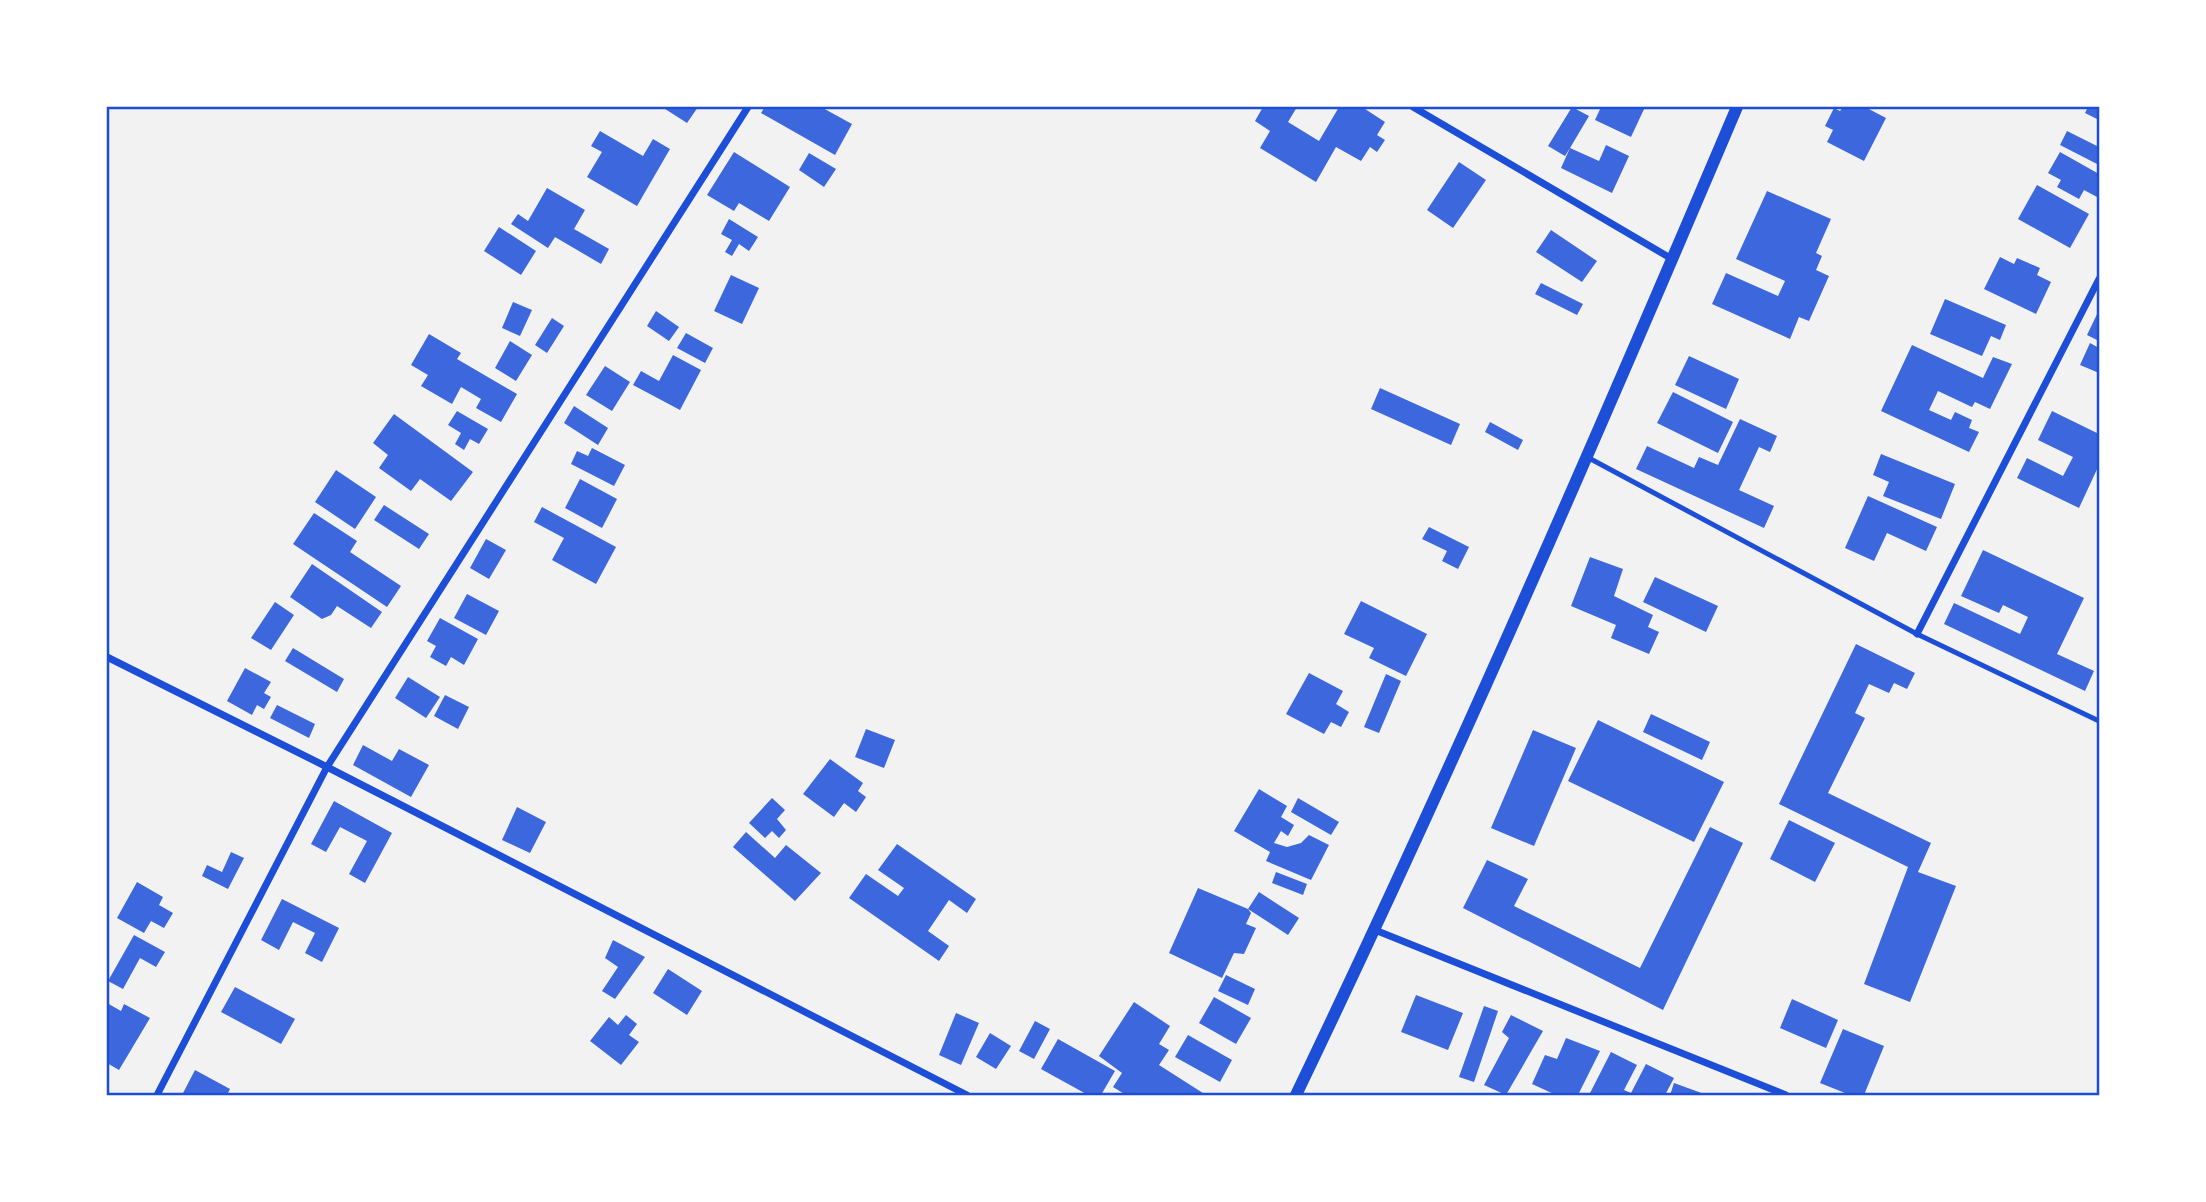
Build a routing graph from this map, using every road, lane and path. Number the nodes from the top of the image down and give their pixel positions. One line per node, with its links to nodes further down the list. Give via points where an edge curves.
1 (748, 107): 10 (street)
2 (1413, 107): 4 (street)
3 (1737, 107): 4 (street)
4 (1672, 260): 6 (street)
5 (2099, 279): 7 (street)
6 (1587, 457): 7 (lane); 11 (street)
7 (1917, 634): 9 (lane)
8 (107, 657): 10 (street)
9 (2099, 721)
10 (327, 767): 12 (street); 13 (street)
11 (1375, 930): 14 (street); 15 (street)
12 (157, 1095)
13 (967, 1095)
14 (1296, 1095)
15 (1786, 1095)

